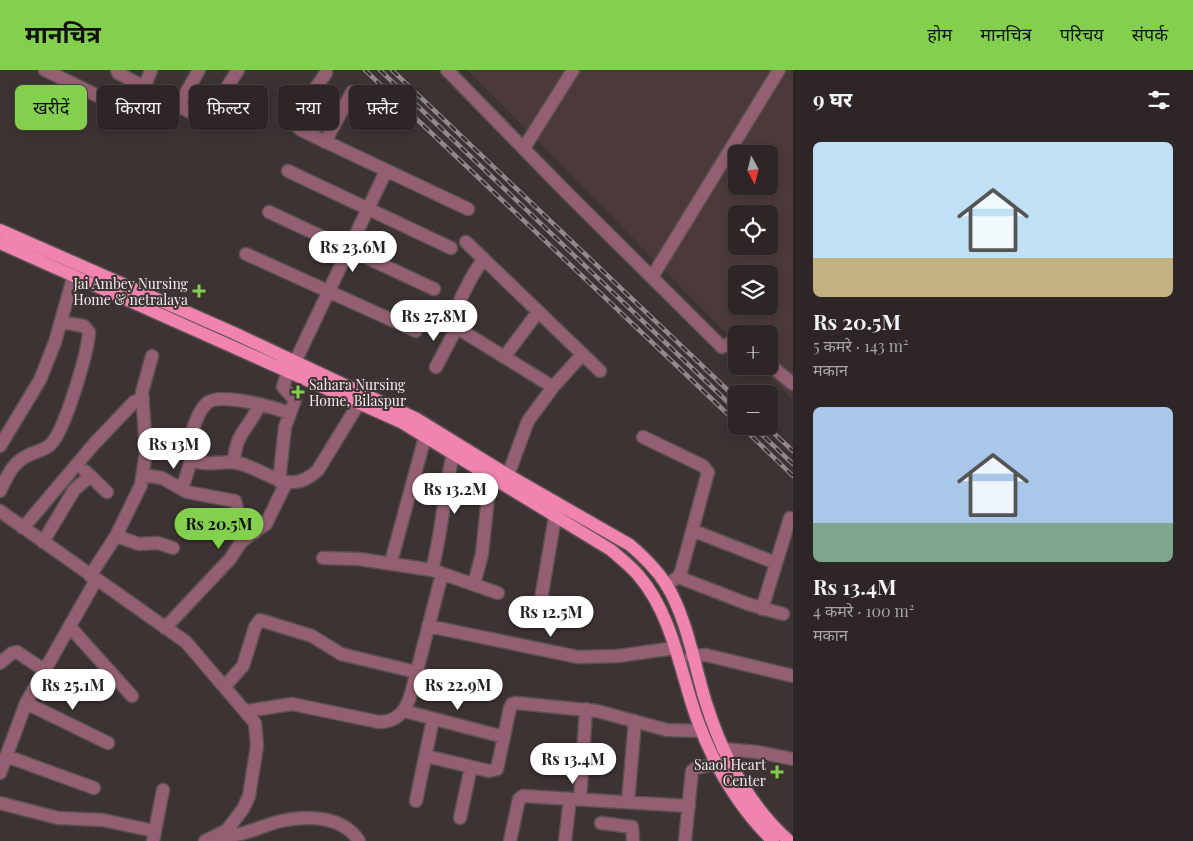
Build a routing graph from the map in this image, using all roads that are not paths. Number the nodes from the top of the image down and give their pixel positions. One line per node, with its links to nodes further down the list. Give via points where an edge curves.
1 (45, 70): 14 (street)
2 (117, 70): 10 (street)
3 (151, 70): 13 (street)
4 (199, 70): 16 (street)
5 (238, 70): 17 (street, via 207,118)
6 (447, 70): 19 (street)
7 (573, 70): 19 (street)
8 (779, 70): 33 (street)
9 (326, 73): 18 (street, via 296,122 301,130)
10 (132, 82): 11 (street); 12 (street)
11 (131, 85)
12 (138, 85)
13 (145, 85)
14 (97, 96)
15 (349, 98): 18 (street)
16 (179, 105)
17 (179, 108)
18 (325, 142): 21 (street)
19 (524, 148): 33 (street)
20 (288, 171): 22 (street)
21 (386, 171): 22 (street); 23 (street)
22 (368, 208): 28 (street); 29 (street)
23 (468, 209)
24 (269, 212): 29 (street)
25 (0, 230): 44 (main road)
26 (0, 242): 32 (main road)
27 (466, 242): 31 (street)
28 (451, 248)
29 (349, 250): 34 (street); 35 (street)
30 (246, 254): 35 (street)
31 (484, 260): 36 (street); 38 (street, via 473,275 454,316)
32 (74, 275): 37 (street); 44 (main road)
33 (652, 277): 40 (street, via 722,347)
34 (434, 288)
35 (328, 292): 39 (street); 44 (street)
36 (538, 312): 41 (street); 43 (street)
37 (62, 322): 58 (street, via 37,386); 69 (street, via 84,326 89,332 72,396 53,442 12,467)
38 (456, 329): 43 (street); 45 (street)
39 (416, 331)
40 (728, 344)
41 (582, 355): 46 (street); 50 (street)
42 (152, 356): 51 (street)
43 (505, 356): 50 (street)
44 (291, 367): 48 (main road); 54 (street, via 283,388 295,400)
45 (436, 367)
46 (600, 371)
47 (778, 372): 49 (street)
48 (305, 373): 52 (main road); 64 (main road, via 417,419)
49 (793, 384)
50 (553, 387): 64 (street, via 528,421)
51 (142, 398): 57 (street); 62 (street, via 126,410)
52 (358, 403): 55 (main road); 67 (street, via 318,470 308,477)
53 (259, 406): 54 (street); 60 (street, via 227,398 210,401 199,414); 61 (street, via 237,438)
54 (289, 413): 67 (street)
55 (426, 437): 59 (main road); 81 (street)
56 (643, 437): 75 (street, via 707,469)
57 (146, 443): 60 (street, via 160,442); 63 (street)
58 (0, 446)
59 (453, 454): 66 (main road); 83 (street, via 443,503)
60 (189, 456): 61 (street, via 200,463); 68 (street)
61 (234, 462): 67 (street)
62 (77, 463): 65 (street); 74 (street)
63 (143, 475): 68 (street, via 162,478); 77 (street)
64 (508, 475): 87 (main road, via 616,535 643,556)
65 (90, 476): 70 (street); 78 (street, via 74,490)
66 (490, 478): 72 (main road); 86 (street, via 482,554)
67 (283, 482): 76 (street, via 273,512)
68 (182, 489): 76 (street, via 235,501 240,519)
69 (0, 492)
70 (106, 492)
71 (0, 511): 74 (street)
72 (555, 517): 89 (street); 95 (main road, via 611,550 639,575 662,614)
73 (790, 518): 82 (street)
74 (23, 528): 78 (street)
75 (694, 531): 82 (street); 84 (street)
76 (255, 533): 94 (street, via 237,546 230,559)
77 (116, 536): 79 (street, via 140,544 158,543); 85 (street)
78 (43, 542): 85 (street)
79 (174, 548)
80 (323, 558): 81 (street)
81 (390, 562): 83 (street)
82 (776, 563): 90 (street)
83 (437, 572): 86 (street); 92 (street)
84 (678, 577): 87 (street); 90 (street)
85 (93, 578): 93 (street); 94 (street)
86 (474, 584): 88 (street)
87 (666, 585): 96 (main road)
88 (498, 593)
89 (540, 605)
90 (762, 609): 91 (street)
91 (783, 614)
92 (428, 626): 95 (street, via 578,657 618,656); 99 (street)
93 (70, 627): 98 (street); 102 (street)
94 (165, 628): 101 (street, via 186,642)
95 (676, 648): 109 (main road)
96 (691, 656): 100 (street, via 706,655); 112 (main road)
97 (0, 664): 98 (street, via 17,652)
98 (44, 670): 103 (street)
99 (416, 672): 101 (street, via 341,654 312,636 260,620 243,666); 106 (street)
100 (793, 676)
101 (225, 686): 105 (street)
102 (132, 696)
103 (26, 703): 111 (street); 113 (street)
104 (586, 709): 108 (street); 110 (street, via 512,704); 121 (street)
105 (247, 711): 106 (street, via 292,704 387,722); 128 (street, via 257,732 249,796 234,822)
106 (404, 711): 107 (street)
107 (433, 719): 110 (street); 114 (street)
108 (635, 721): 109 (street, via 667,730); 124 (street)
109 (702, 731): 116 (main road)
110 (504, 737): 117 (street, via 497,769 489,771)
111 (108, 743)
112 (723, 749): 115 (street); 130 (main road, via 752,800)
113 (6, 756): 118 (street); 119 (street)
114 (426, 756): 117 (street); 122 (street)
115 (793, 759)
116 (716, 764): 125 (street, via 696,768 692,772); 137 (main road, via 741,806)
117 (471, 767): 126 (street)
118 (0, 773)
119 (94, 788)
120 (163, 790): 129 (street)
121 (575, 799): 124 (street); 133 (street, via 520,797); 134 (street)
122 (416, 801)
123 (0, 802): 129 (street, via 58,818 103,820)
124 (628, 802): 125 (street)
125 (689, 806): 136 (street)
126 (460, 818)
127 (601, 823): 135 (street, via 632,827)
128 (217, 835): 131 (street); 132 (street, via 230,838 282,821 311,818 347,826)
129 (154, 836)
130 (787, 839)
131 (205, 841)
132 (360, 841)
133 (510, 841)
134 (565, 841)
135 (633, 841)
136 (685, 841)
137 (773, 841)

